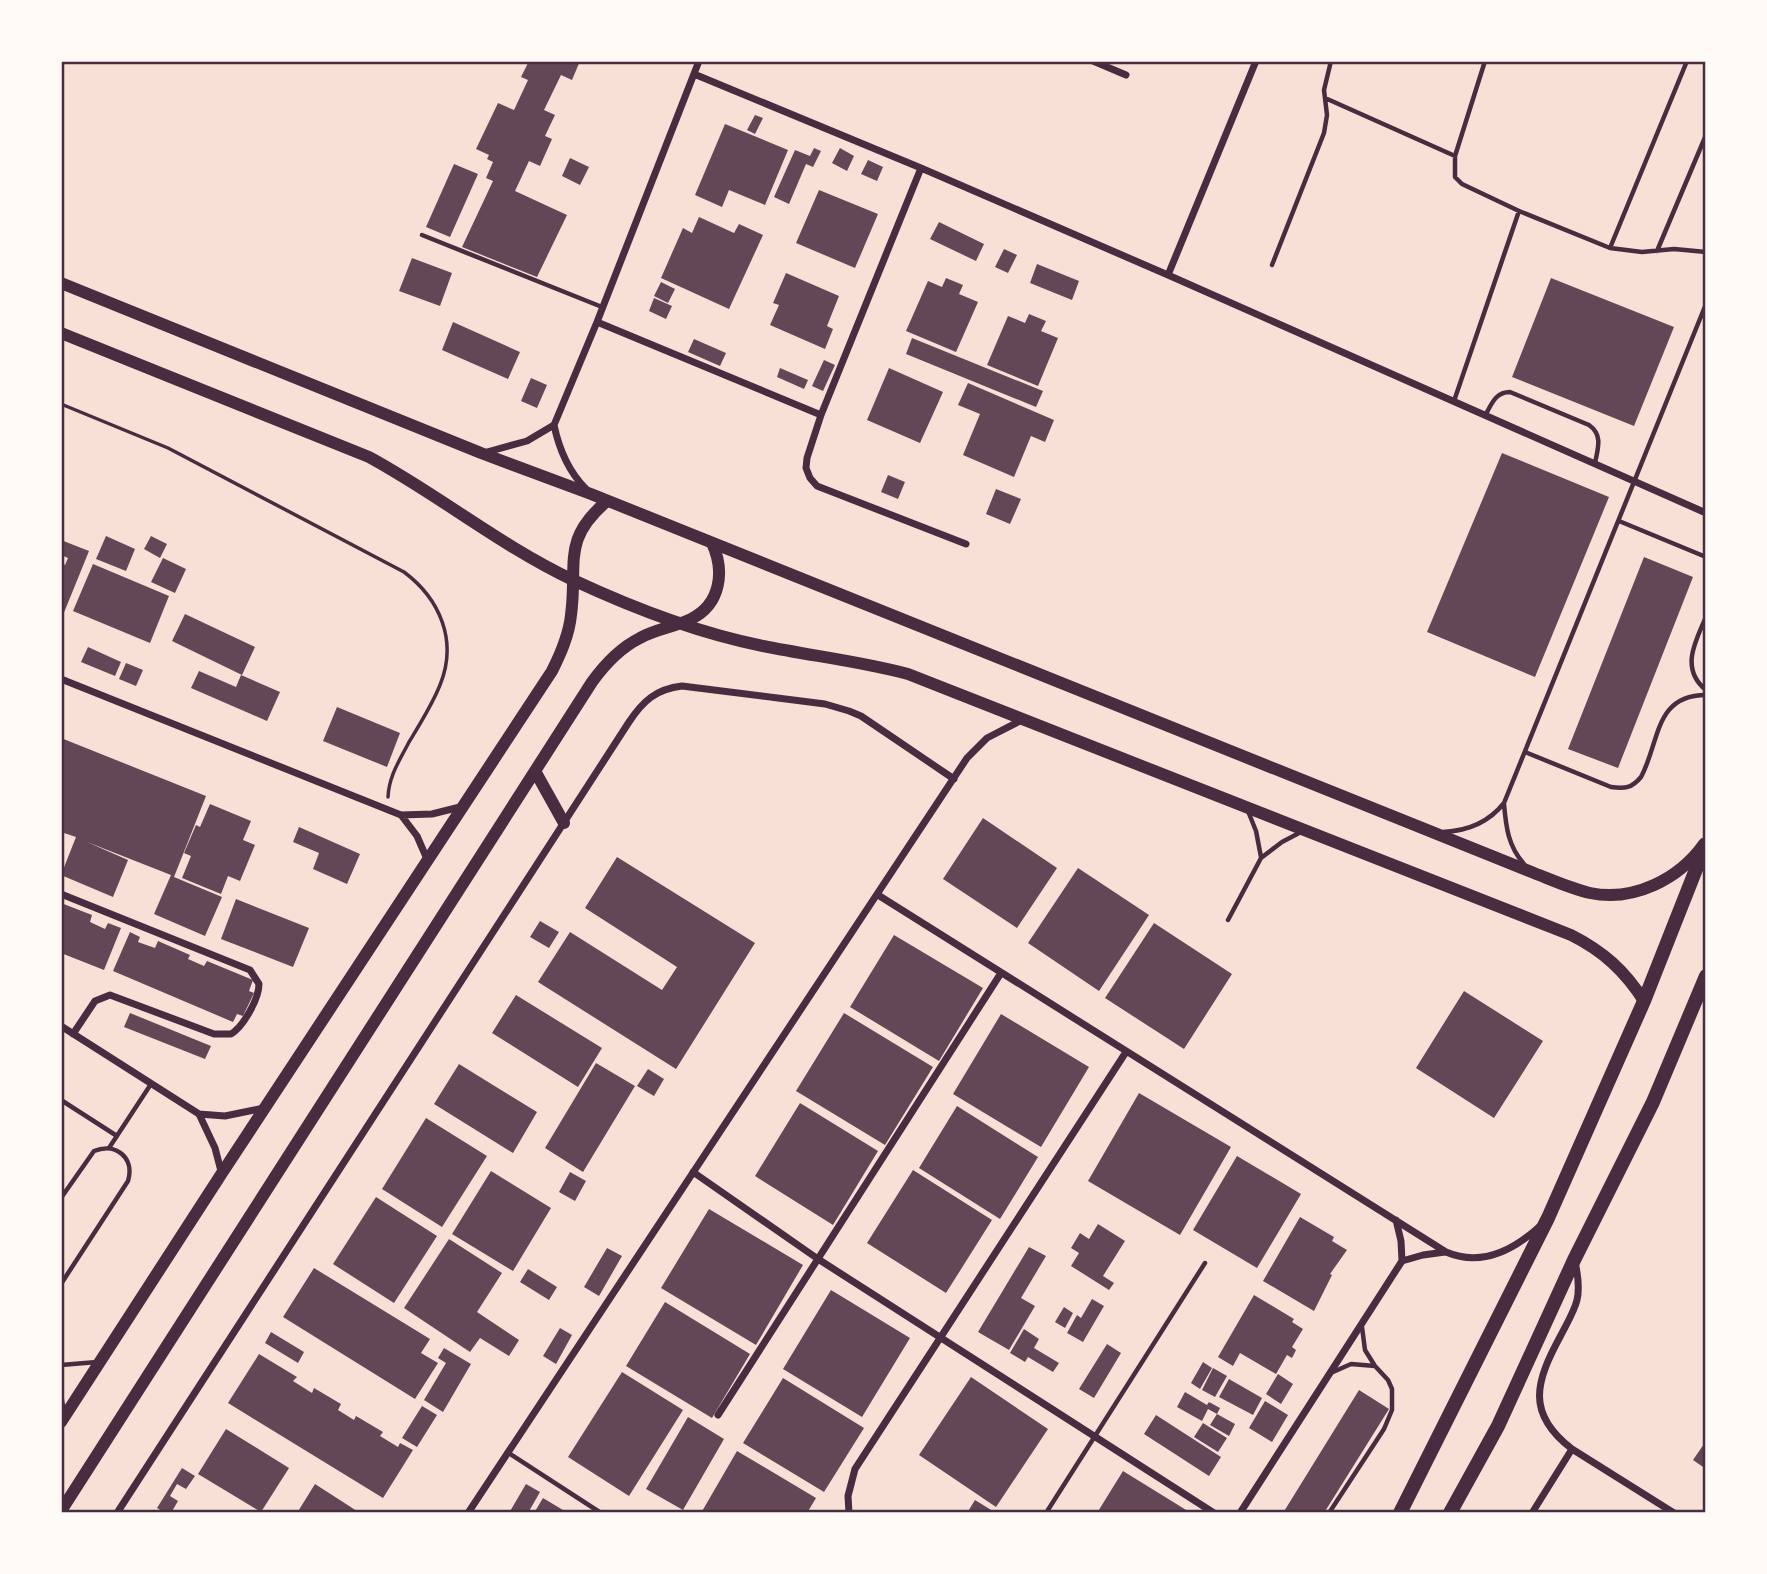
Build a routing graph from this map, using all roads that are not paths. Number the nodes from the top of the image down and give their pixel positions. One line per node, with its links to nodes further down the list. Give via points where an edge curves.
1 (699, 61): 7 (street)
2 (1093, 61): 8 (street)
3 (1256, 61): 19 (street)
4 (1331, 61): 9 (lane)
5 (1485, 61): 11 (lane)
6 (1686, 61): 15 (lane)
7 (694, 74): 12 (street); 22 (street)
8 (1126, 75)
9 (1325, 98): 11 (lane); 18 (lane, via 1324,132)
10 (1706, 135): 16 (lane)
11 (1455, 156): 13 (lane, via 1455,177 1462,184)
12 (921, 168): 19 (street); 27 (street)
13 (1519, 211): 15 (lane); 25 (lane)
14 (422, 236): 22 (lane)
15 (1610, 248): 16 (lane)
16 (1657, 251): 17 (lane)
17 (1706, 252)
18 (1272, 265)
19 (1168, 275): 25 (street)
20 (61, 282): 29 (main road)
21 (1706, 304): 31 (lane)
22 (603, 308): 23 (street)
23 (597, 322): 27 (street); 28 (street)
24 (61, 333): 39 (main road, via 369,457 500,540)
25 (1454, 401): 26 (street)
26 (1486, 414): 30 (street); 30 (lane, via 1494,399 1510,392 1589,425 1599,438)
27 (821, 415): 37 (street, via 806,468 817,486)
28 (554, 425): 29 (street, via 520,444); 32 (street, via 567,463)
29 (481, 453): 32 (main road)
30 (1595, 463): 31 (street)
31 (1636, 481): 34 (street); 35 (lane)
32 (591, 494): 33 (main road)
33 (607, 501): 36 (main road); 39 (main road, via 579,536)
34 (1706, 513)
35 (1619, 521): 38 (lane); 45 (lane)
36 (712, 543): 41 (main road, via 720,567 716,591 703,611); 54 (main road)
37 (965, 544)
38 (1706, 557)
39 (572, 579): 41 (main road); 50 (main road, via 571,617 561,654)
40 (1706, 617): 43 (lane, via 1690,655 1694,677)
41 (681, 623): 44 (main road, via 761,646 908,674); 46 (main road, via 637,639 612,658)
42 (61, 679): 51 (street)
43 (1706, 692): 45 (lane, via 1669,708 1641,777 1623,789)
44 (1026, 719): 47 (street, via 987,738); 49 (main road)
45 (1525, 752): 48 (lane)
46 (535, 771): 52 (main road); 97 (main road)
47 (954, 779): 52 (street, via 849,710 682,686 658,692 641,705); 60 (street)
48 (1504, 803): 54 (lane, via 1481,822); 58 (lane, via 1513,850)
49 (1246, 806): 53 (main road); 56 (lane)
50 (463, 807): 51 (street); 57 (main road)
51 (401, 815): 57 (street)
52 (564, 823): 98 (street)
53 (1306, 830): 56 (lane); 64 (main road, via 1589,944 1620,968)
54 (1434, 832): 58 (main road)
55 (1706, 843): 58 (main road, via 1667,879 1630,893 1591,893); 64 (highway)
56 (1261, 858): 61 (lane)
57 (428, 860): 70 (main road)
58 (1534, 873)
59 (61, 894): 66 (street, via 250,970 259,984 257,995 231,1034 214,1034 110,995 95,1001)
60 (878, 895): 62 (street); 74 (street)
61 (1228, 920)
62 (1001, 973): 67 (street); 80 (street)
63 (1706, 976): 81 (highway, via 1653,1102)
64 (1644, 1001): 77 (highway)
65 (61, 1026): 66 (street)
66 (73, 1034): 68 (street)
67 (1126, 1052): 78 (street); 86 (street)
68 (151, 1083): 71 (street); 72 (lane)
69 (61, 1100): 72 (lane)
70 (265, 1108): 71 (street, via 226,1116); 75 (main road)
71 (199, 1114): 75 (street)
72 (117, 1136): 73 (lane)
73 (109, 1148): 76 (lane, via 88,1157); 84 (lane, via 127,1160 128,1181)
74 (693, 1172): 80 (street); 96 (street)
75 (222, 1173): 87 (main road)
76 (61, 1198)
77 (1548, 1218): 79 (street, via 1525,1238 1492,1256 1469,1258); 106 (highway)
78 (1396, 1220): 79 (street); 82 (street)
79 (1446, 1252): 82 (street)
80 (818, 1259): 86 (street); 92 (street)
81 (1574, 1260): 95 (street, via 1577,1301 1544,1365 1539,1389 1546,1423); 107 (highway, via 1498,1426)
82 (1402, 1261): 85 (street)
83 (1205, 1263): 94 (lane)
84 (61, 1284)
85 (1362, 1323): 89 (lane, via 1362,1342); 90 (street)
86 (940, 1338): 94 (street); 101 (street, via 855,1469)
87 (101, 1361): 88 (lane); 93 (main road)
88 (61, 1365)
89 (1375, 1366): 90 (lane, via 1351,1364); 105 (lane, via 1392,1390 1392,1410)
90 (1329, 1374): 104 (street)
91 (61, 1395): 93 (lane)
92 (718, 1415)
93 (63, 1420)
94 (1094, 1436): 102 (lane); 103 (street)
95 (1572, 1449): 108 (street); 109 (street)
96 (507, 1452): 99 (street); 100 (lane)
97 (61, 1511)
98 (117, 1513)
99 (468, 1513)
100 (601, 1513)
101 (849, 1513)
102 (1046, 1513)
103 (1214, 1513)
104 (1240, 1513)
105 (1329, 1513)
106 (1400, 1513)
107 (1450, 1513)
108 (1532, 1513)
109 (1674, 1513)

